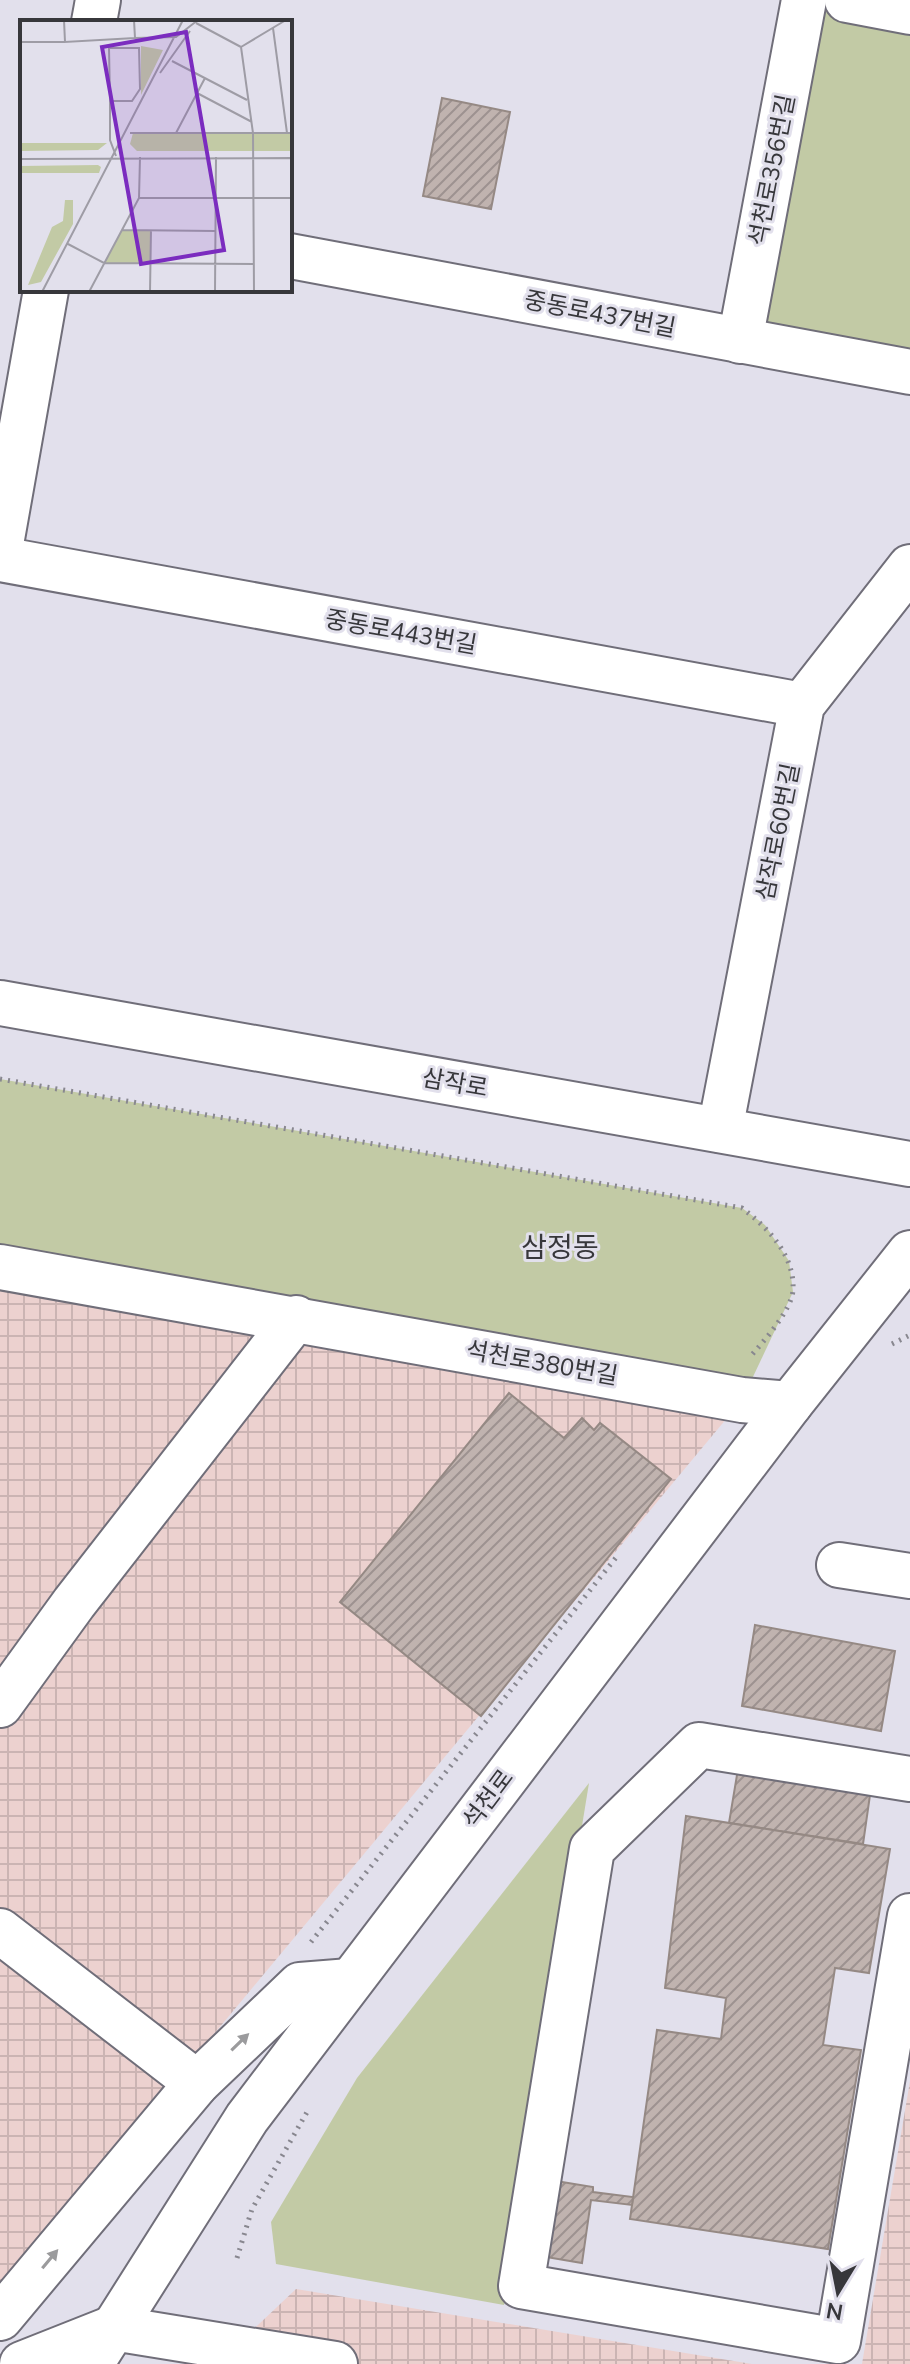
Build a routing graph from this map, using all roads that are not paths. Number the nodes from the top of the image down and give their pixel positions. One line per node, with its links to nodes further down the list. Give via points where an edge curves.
1 (98, 0): 5 (street)
2 (804, 0): 8 (street, 석천로356번길)
3 (847, 0): 4 (street)
4 (910, 12)
5 (94, 20)
6 (292, 256): 8 (street, 중동로437번길)
7 (46, 292): 10 (street)
8 (740, 341): 9 (street, 중동로437번길)
9 (910, 372)
10 (0, 550)
11 (0, 559): 13 (street, 중동로443번길)
12 (910, 567): 13 (street, 삼작로60번길)
13 (802, 705): 15 (street, 삼작로60번길)
14 (0, 1003): 15 (street, 삼작로)
15 (720, 1130): 16 (street, 삼작로)
16 (910, 1164)
17 (910, 1253): 20 (street, 석천로)
18 (0, 1267): 19 (street, 석천로380번길)
19 (296, 1318): 20 (street, 석천로380번길); 23 (street)
20 (790, 1404): 27 (street, 석천로)
21 (839, 1565): 22 (street)
22 (910, 1576)
23 (1, 1702)
24 (910, 1779): 25 (street, via 699,1745 592,1849 521,2286 838,2341)
25 (910, 1916)
26 (0, 1931): 28 (street)
27 (350, 1981): 28 (street, one-way to 27, via 300,1985); 30 (street, 석천로, via 247,2118)
28 (197, 2083): 29 (street, one-way to 28)
29 (0, 2318)
30 (102, 2346): 31 (street); 32 (street)
31 (22, 2364)
32 (335, 2364)

